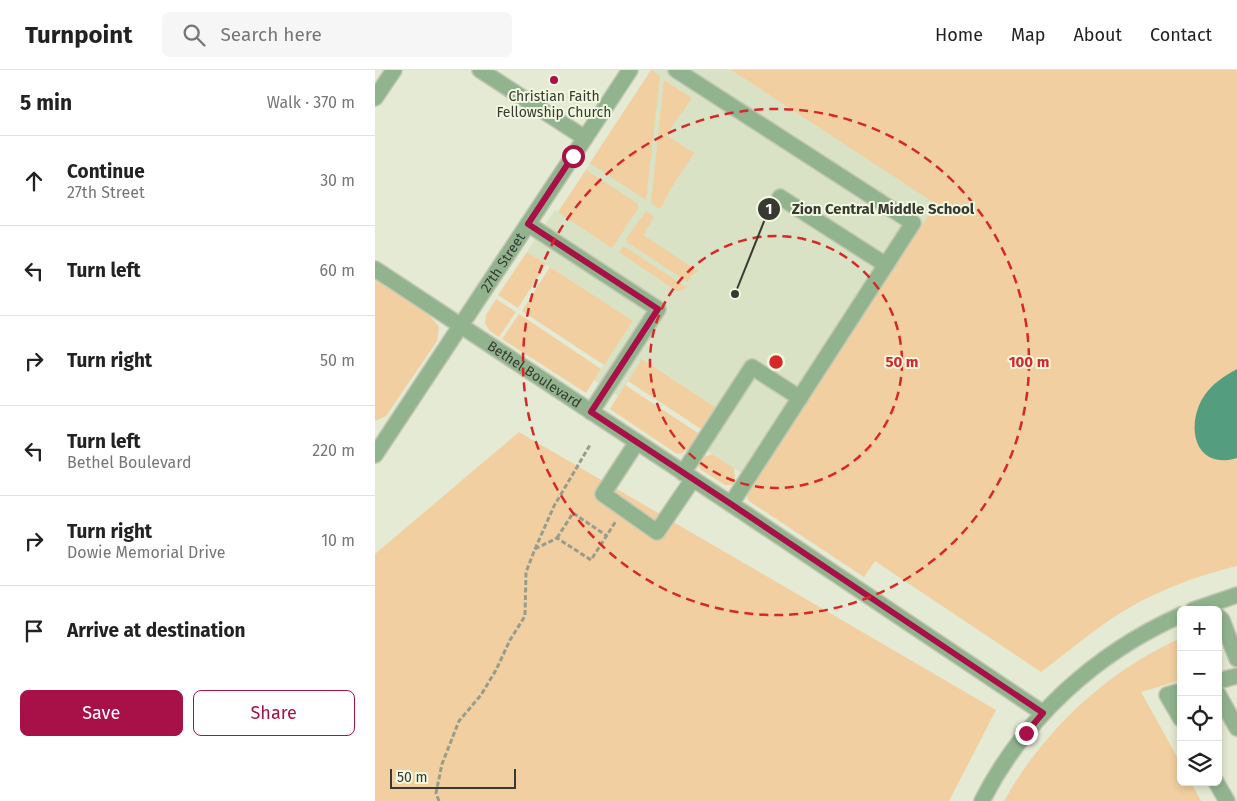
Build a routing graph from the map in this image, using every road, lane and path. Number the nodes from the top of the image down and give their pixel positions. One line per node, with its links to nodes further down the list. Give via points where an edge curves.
1 (393, 70): 5 (street)
2 (480, 70): 6 (street)
3 (630, 70): 6 (street, 27th Street)
4 (676, 70): 9 (street, via 913,223)
5 (375, 98)
6 (585, 138): 8 (street, 27th Street)
7 (781, 197): 9 (street)
8 (528, 224): 11 (street, 27th Street); 13 (street, via 658,309)
9 (886, 265): 12 (street)
10 (375, 269): 11 (street, Bethel Boulevard)
11 (461, 326): 13 (street, Bethel Boulevard); 15 (street, 27th Street)
12 (799, 398): 17 (street, via 752,368); 18 (street)
13 (591, 412): 14 (street, Bethel Boulevard)
14 (637, 442): 17 (street, Bethel Boulevard); 19 (street, via 603,494)
15 (378, 445)
16 (590, 445): 22 (path, via 554,506)
17 (688, 476): 18 (street, Bethel Boulevard); 19 (street, via 657,532)
18 (731, 504): 33 (street, Bethel Boulevard)
19 (624, 508): 20 (path)
20 (607, 536): 21 (path, via 591,560); 21 (path, via 573,513)
21 (557, 538): 22 (path)
22 (535, 549): 36 (path, via 526,572 525,616 481,695 459,720 442,764 436,793)
23 (1237, 595): 24 (street)
24 (1213, 606)
25 (1177, 617): 33 (street, via 1141,635 1099,663)
26 (1222, 620): 27 (street)
27 (1237, 659)
28 (1237, 676): 29 (street)
29 (1222, 680)
30 (1177, 692): 32 (street, via 1167,695)
31 (1219, 696): 34 (street)
32 (1177, 712)
33 (1043, 713): 37 (street, via 998,772)
34 (1237, 728)
35 (1218, 786): 38 (street)
36 (439, 801)
37 (982, 801)
38 (1227, 801)

